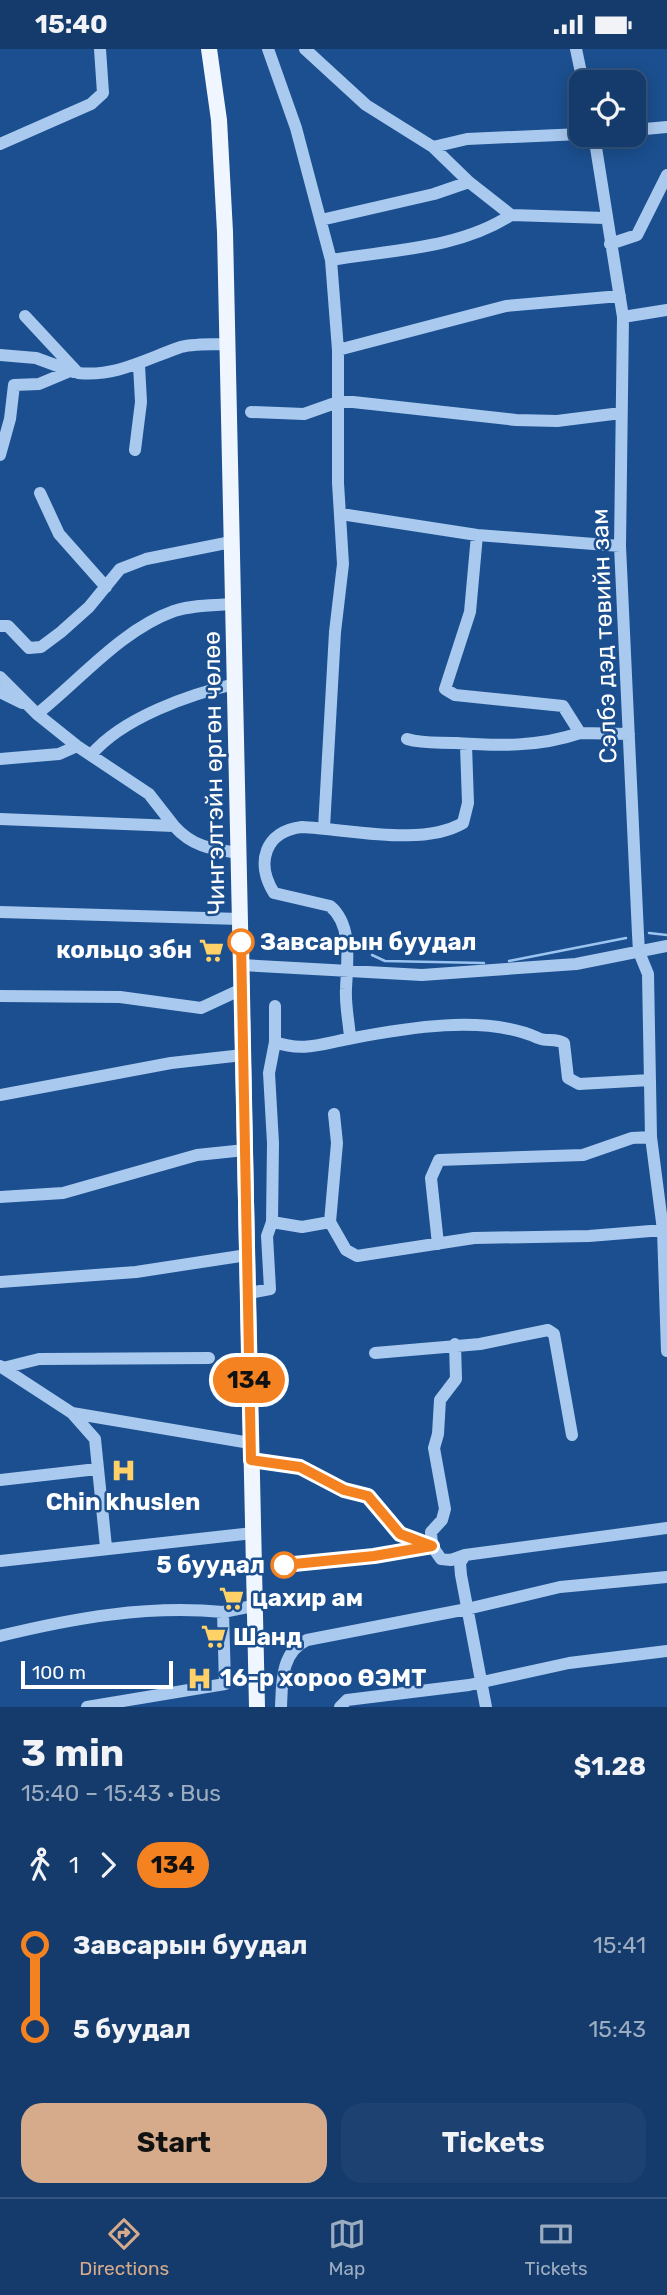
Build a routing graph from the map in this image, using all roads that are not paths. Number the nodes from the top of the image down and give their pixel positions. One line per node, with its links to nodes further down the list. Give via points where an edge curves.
1 (100, 49): 10 (street, via 103,93 90,104)
2 (209, 49): 24 (main road, Чингэлтэйн өргөн чөлөө, via 223,161)
3 (268, 49): 17 (street)
4 (305, 49): 11 (street, via 366,105)
5 (576, 49): 6 (street)
6 (580, 70)
7 (667, 127): 8 (street)
8 (646, 129)
9 (569, 135): 11 (street, via 467,139)
10 (0, 144)
11 (433, 147): 14 (street)
12 (596, 147): 16 (street, Сэлбэ дэд төвийн зам)
13 (667, 174): 18 (street, via 637,235)
14 (469, 182): 15 (street); 17 (street)
15 (510, 215): 16 (street); 19 (street, via 485,230 454,240)
16 (605, 218): 18 (street, Сэлбэ дэд төвийн зам)
17 (321, 220): 19 (street)
18 (610, 244): 20 (street, Сэлбэ дэд төвийн зам)
19 (331, 260): 25 (street)
20 (620, 296): 23 (street, Сэлбэ дэд төвийн зам); 25 (street, via 506,306)
21 (667, 310): 23 (street)
22 (24, 316): 28 (street)
23 (623, 317): 31 (street, Сэлбэ дэд төвийн зам)
24 (227, 344): 27 (street, via 180,347); 37 (main road, Чингэлтэйн өргөн чөлөө)
25 (338, 350): 29 (street)
26 (0, 355): 28 (street, via 36,358)
27 (139, 366): 28 (street, via 95,375); 32 (street, via 141,402)
28 (74, 372): 33 (street, via 39,384 14,385)
29 (338, 402): 30 (street, via 304,414); 31 (street, via 530,420); 35 (street)
30 (251, 411)
31 (621, 413): 38 (street, Сэлбэ дэд төвийн зам)
32 (135, 450)
33 (0, 455)
34 (40, 493): 39 (street, via 58,534)
35 (341, 514): 36 (street); 55 (street, via 343,564)
36 (477, 535): 38 (street); 46 (street, via 471,612 445,689 455,695 563,706)
37 (231, 542): 39 (street, via 146,559 120,569); 40 (main road, Чингэлтэйн өргөн чөлөө)
38 (620, 546): 47 (street, Сэлбэ дэд төвийн зам)
39 (106, 587): 41 (street, via 41,646 29,648 8,626)
40 (233, 604): 43 (main road, Чингэлтэйн өргөн чөлөө); 45 (street, via 175,611 148,625)
41 (0, 626)
42 (0, 677): 45 (street)
43 (235, 684): 51 (street, via 170,703 101,744); 56 (main road, Чингэлтэйн өргөн чөлөө)
44 (0, 692): 45 (street)
45 (34, 711): 50 (street)
46 (580, 733): 47 (street); 49 (street, via 513,745)
47 (629, 734): 60 (street, Сэлбэ дэд төвийн зам)
48 (407, 739): 49 (street)
49 (466, 745): 55 (street, via 468,803 463,823 448,832 413,835)
50 (77, 746): 51 (street); 52 (street, via 59,754)
51 (92, 755): 54 (street, via 149,795)
52 (0, 759)
53 (0, 819): 54 (street)
54 (174, 826): 56 (street, via 204,849)
55 (324, 828): 62 (street, via 288,829 271,839 269,885 274,893 322,903 336,911)
56 (238, 853): 58 (main road, Чингэлтэйн өргөн чөлөө)
57 (0, 912): 58 (street)
58 (240, 919): 61 (main road, Чингэлтэйн өргөн чөлөө)
59 (667, 946): 60 (street)
60 (639, 952): 62 (street, via 576,964 493,971 422,975); 69 (street, Сэлбэ дэд төвийн зам, via 648,974)
61 (241, 965): 62 (street); 63 (main road, Чингэлтэйн өргөн чөлөө)
62 (350, 971): 66 (street, via 346,988)
63 (242, 989): 64 (street, via 201,1008 120,997); 68 (main road, Чингэлтэйн өргөн чөлөө)
64 (0, 996)
65 (275, 1006): 67 (street)
66 (351, 1038): 67 (street, via 299,1049); 69 (street, via 455,1024 519,1029 564,1043 568,1078 579,1084)
67 (275, 1042): 75 (street, via 269,1073)
68 (243, 1055): 70 (street, via 171,1063); 73 (main road, Чингэлтэйн өргөн чөлөө)
69 (650, 1080): 72 (street, Сэлбэ дэд төвийн зам)
70 (0, 1095)
71 (334, 1114): 76 (street, via 337,1143)
72 (651, 1137): 77 (street, Сэлбэ дэд төвийн зам); 78 (street, via 632,1138 583,1155 439,1160 431,1178)
73 (245, 1150): 74 (street, via 197,1155 64,1193); 79 (main road, Чингэлтэйн өргөн чөлөө)
74 (0, 1197)
75 (272, 1222): 76 (street, via 302,1227); 81 (street, via 267,1236 270,1289)
76 (330, 1222): 78 (street, via 346,1250 357,1256)
77 (663, 1230): 78 (street, via 474,1238); 83 (street, Сэлбэ дэд төвийн зам)
78 (438, 1244)
79 (247, 1255): 80 (street, via 136,1272); 81 (main road, Чингэлтэйн өргөн чөлөө)
80 (0, 1282)
81 (249, 1293): 89 (main road, Чингэлтэйн өргөн чөлөө)
82 (455, 1344): 84 (street); 88 (street, via 480,1344 548,1330 554,1334); 95 (street, via 456,1379 437,1412 434,1448 445,1509 431,1532)
83 (667, 1351)
84 (375, 1353)
85 (209, 1358): 86 (street, via 39,1359)
86 (1, 1368): 87 (street)
87 (72, 1413): 89 (street); 91 (street, via 95,1439)
88 (572, 1435)
89 (250, 1443): 90 (main road, Чингэлтэйн өргөн чөлөө)
90 (251, 1460): 94 (main road, Чингэлтэйн өргөн чөлөө); 95 (street, via 300,1467 344,1490 368,1496 400,1534)
91 (97, 1469): 92 (street); 96 (street)
92 (0, 1480)
93 (667, 1528): 97 (street)
94 (253, 1533): 96 (street); 101 (main road, Чингэлтэйн өргөн чөлөө)
95 (432, 1546): 97 (street, via 441,1559); 99 (street)
96 (106, 1547): 98 (street)
97 (465, 1555): 102 (street, via 460,1563)
98 (0, 1561)
99 (284, 1565)
100 (667, 1577): 102 (street, via 560,1587)
101 (253, 1606): 103 (street); 108 (main road, Чингэлтэйн өргөн чөлөө)
102 (468, 1609): 106 (street); 109 (street, via 301,1643 285,1665)
103 (223, 1612): 104 (street, via 177,1608 104,1614); 107 (street, via 225,1684)
104 (0, 1636)
105 (667, 1651): 106 (street, via 569,1663)
106 (483, 1682): 110 (street, via 346,1700); 111 (street)
107 (87, 1707)
108 (257, 1707)
109 (281, 1707)
110 (340, 1707)
111 (486, 1707)

